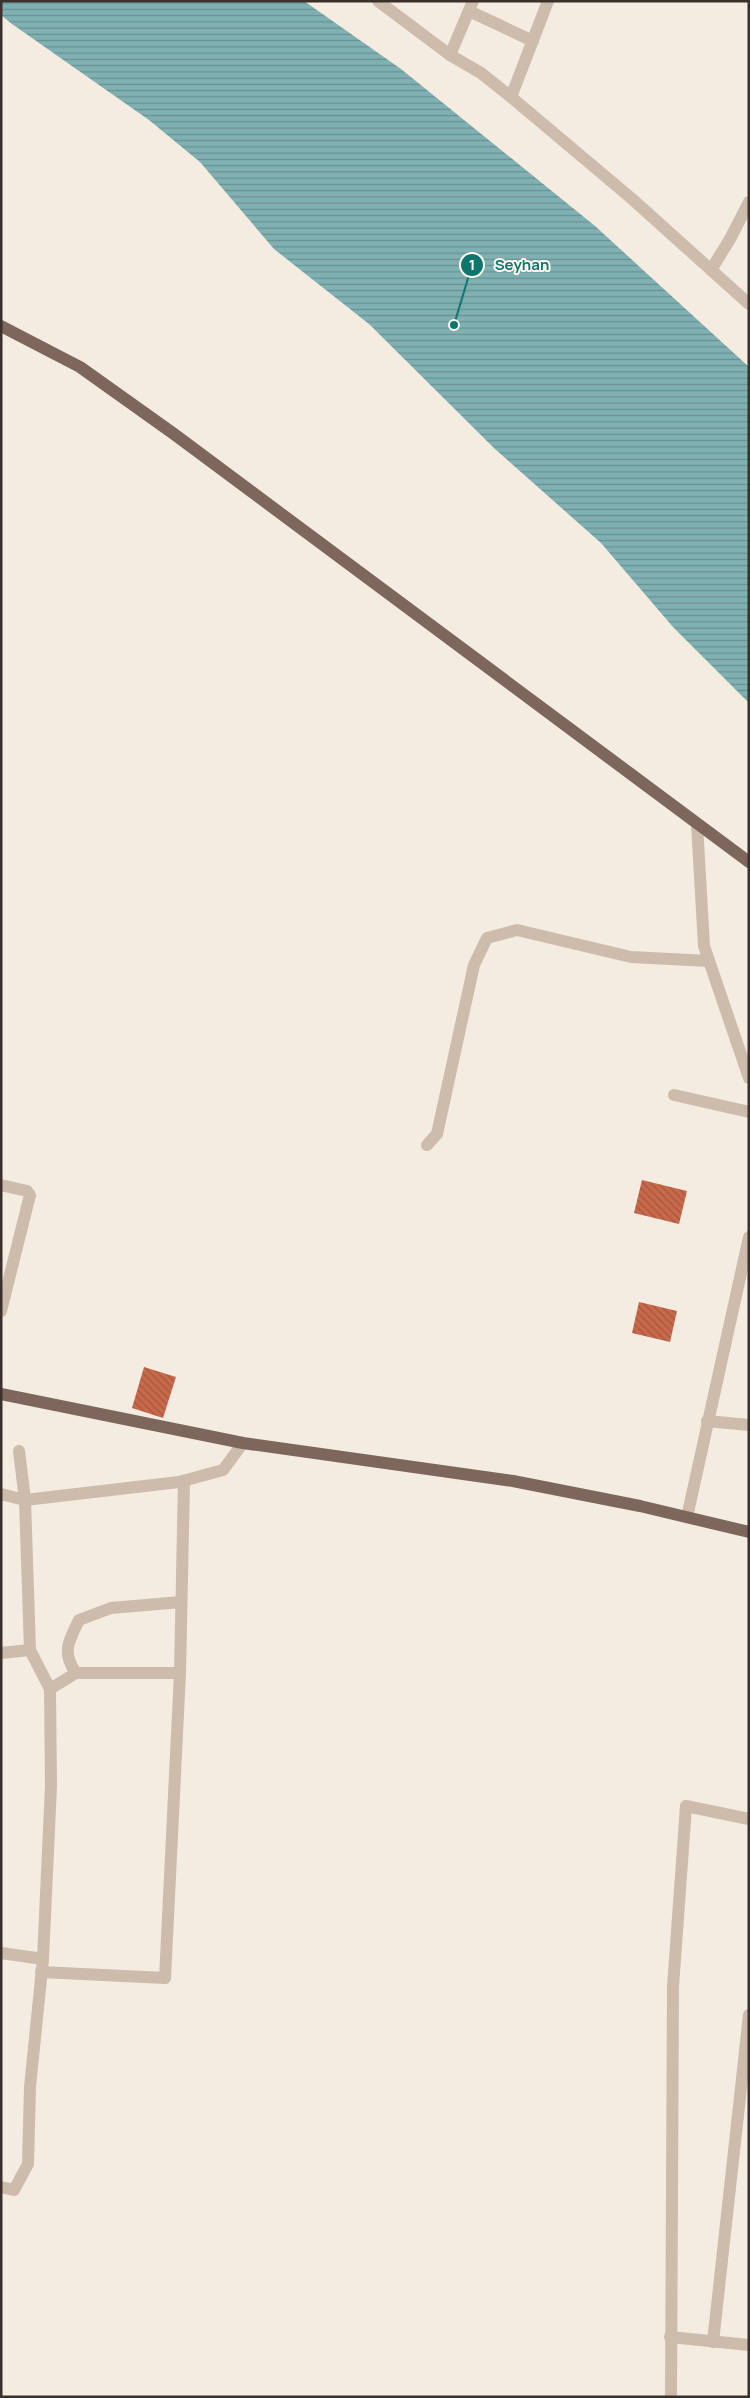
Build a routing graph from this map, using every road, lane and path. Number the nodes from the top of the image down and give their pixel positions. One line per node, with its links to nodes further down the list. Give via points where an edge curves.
1 (378, 1): 5 (street)
2 (548, 1): 4 (street)
3 (471, 6): 4 (street); 5 (street)
4 (532, 41): 6 (street)
5 (450, 55): 6 (street, via 481,73)
6 (511, 97): 8 (street)
7 (749, 202): 8 (street)
8 (711, 270): 9 (street)
9 (749, 304)
10 (1, 326): 11 (main road, via 80,367 174,434)
11 (697, 824): 12 (main road); 13 (street, via 704,946)
12 (749, 862)
13 (709, 961): 14 (street); 17 (street, via 631,957 517,930 487,938 474,965 437,1134)
14 (749, 1078)
15 (674, 1095): 16 (street)
16 (749, 1112)
17 (427, 1145)
18 (1, 1186): 20 (street, via 27,1191 30,1195)
19 (749, 1237): 22 (street)
20 (1, 1311)
21 (1, 1394): 24 (main road)
22 (707, 1421): 23 (street); 29 (street)
23 (749, 1425)
24 (243, 1443): 26 (street, via 222,1470); 29 (main road, via 513,1481)
25 (19, 1451): 28 (street)
26 (184, 1481): 28 (street); 31 (street)
27 (1, 1494): 28 (street)
28 (25, 1500): 32 (street)
29 (687, 1517): 30 (main road)
30 (749, 1532)
31 (181, 1602): 34 (street, via 111,1608 79,1620 67,1645 69,1662); 35 (street)
32 (30, 1650): 33 (street); 36 (street)
33 (1, 1653)
34 (76, 1673): 35 (street); 36 (street)
35 (180, 1673): 40 (street, via 165,1978)
36 (50, 1689): 39 (street, via 51,1786)
37 (749, 1819): 43 (street, via 686,1806 673,1987)
38 (1, 1953): 39 (street)
39 (43, 1959): 40 (street)
40 (41, 1972): 42 (street, via 30,2087 28,2164 14,2190)
41 (749, 2015): 44 (street)
42 (1, 2187)
43 (670, 2337): 44 (street); 46 (street)
44 (713, 2342): 45 (street)
45 (749, 2345)
46 (671, 2397)

